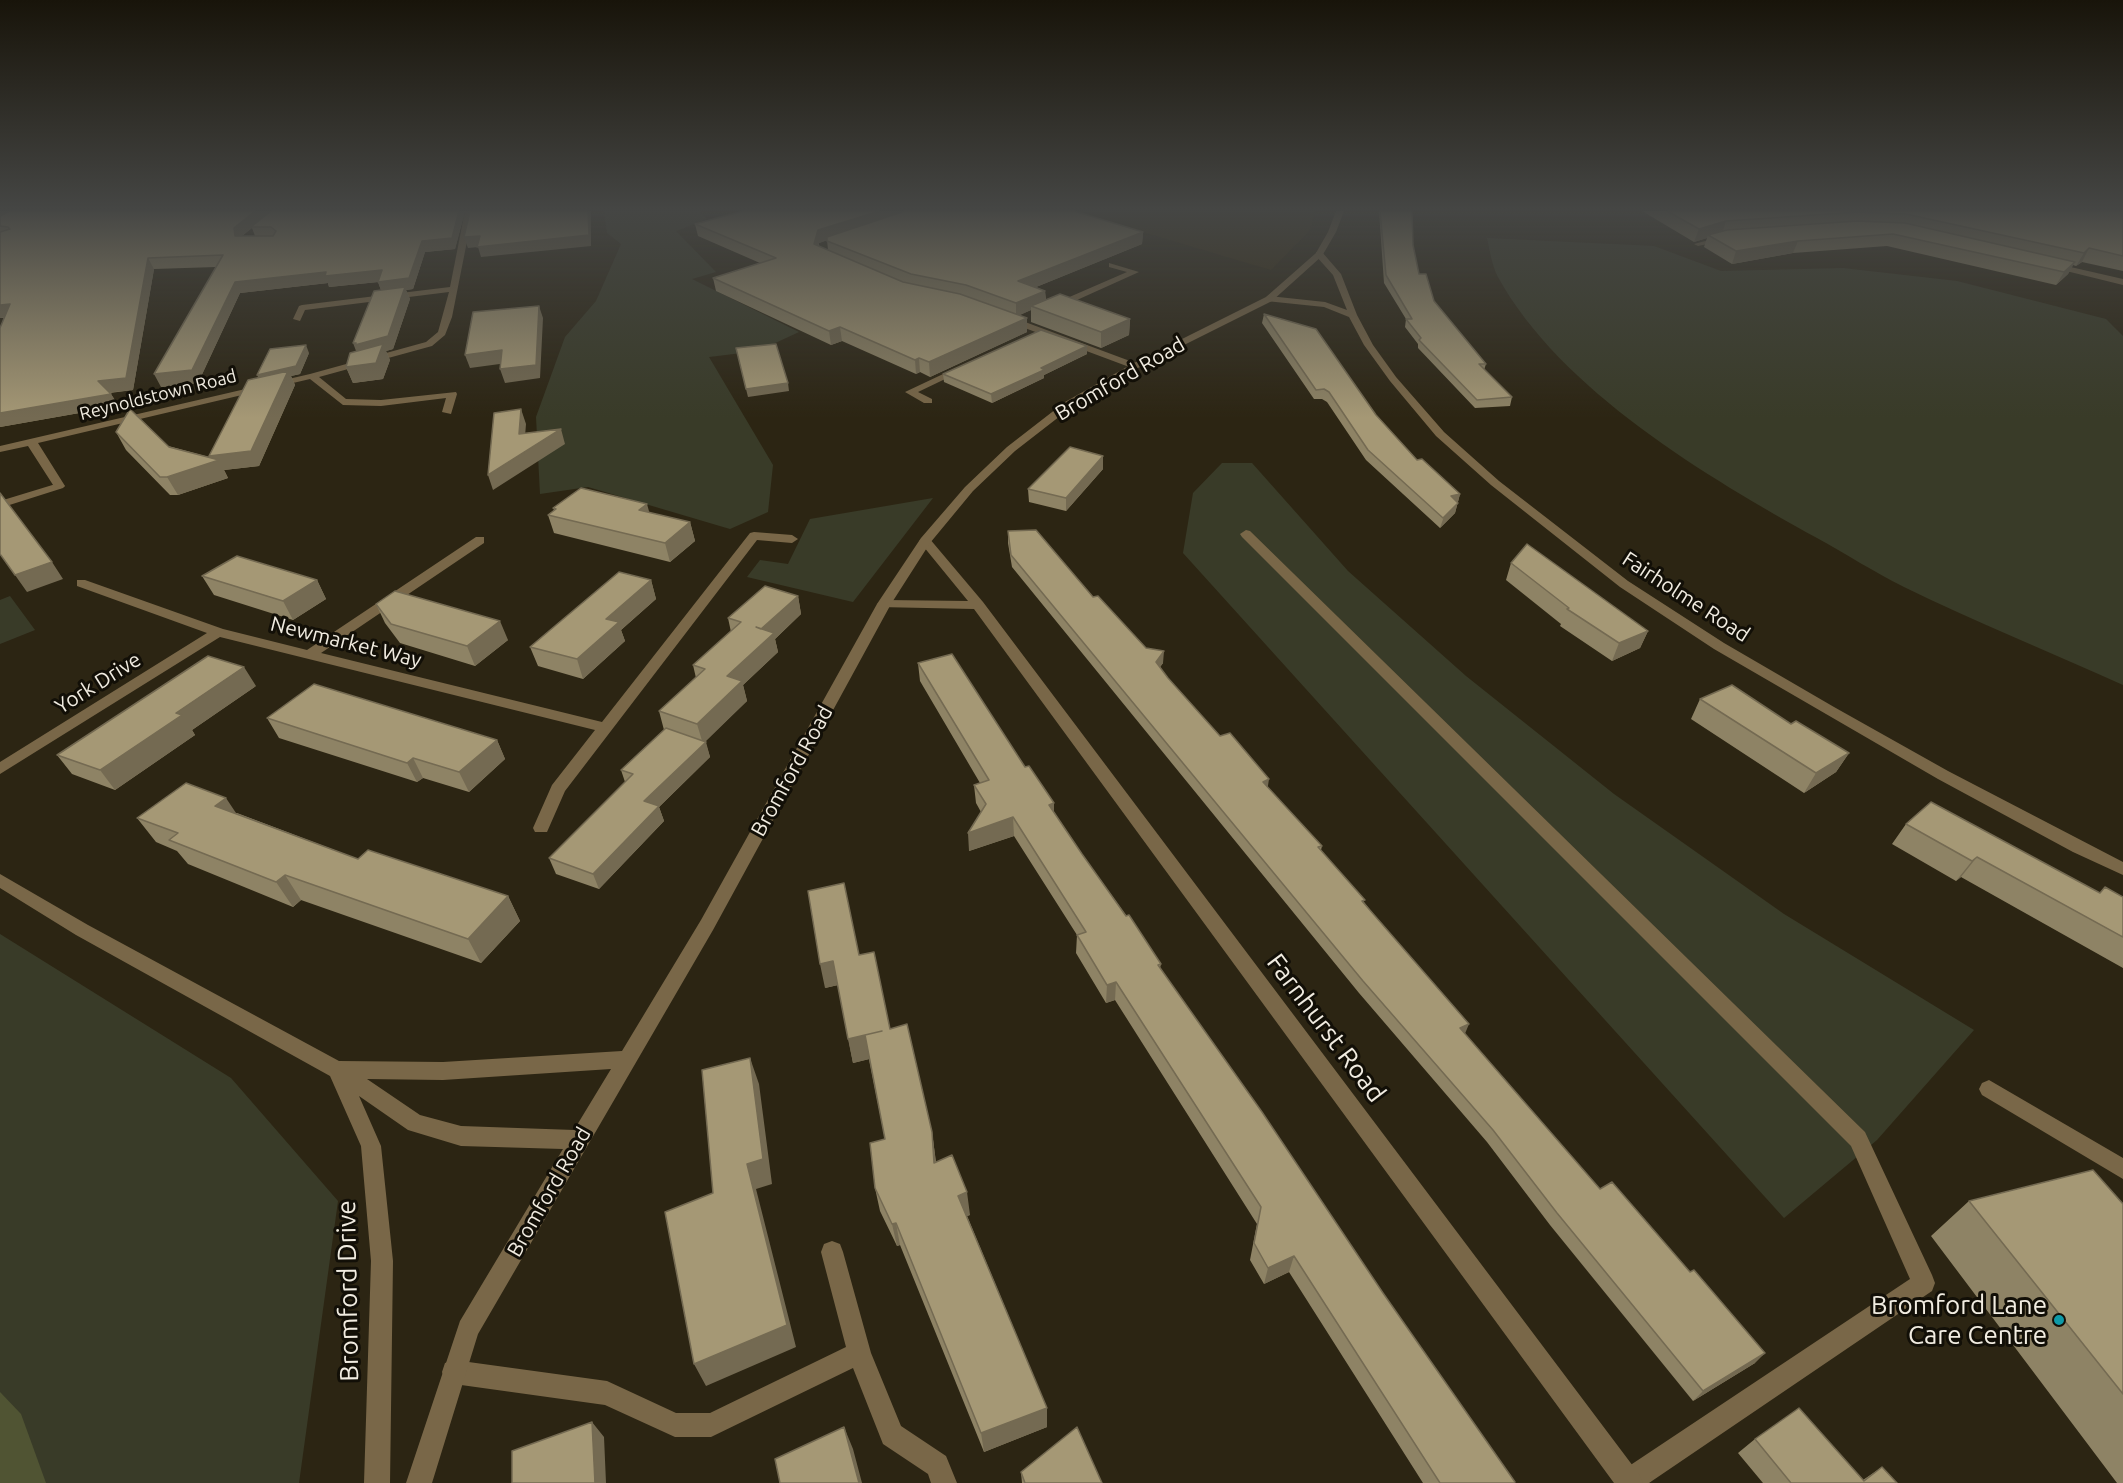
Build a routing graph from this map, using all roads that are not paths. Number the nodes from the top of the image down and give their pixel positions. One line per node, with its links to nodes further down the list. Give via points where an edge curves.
1 (456, 280): 5 (street, Reynoldstown Road)
2 (1116, 280): 7 (street)
3 (1290, 280): 6 (street, Bromford Road)
4 (1339, 280): 9 (street, Fairholme Road)
5 (454, 290): 11 (street, via 302,308); 17 (street, Reynoldstown Road, via 442,333 429,344)
6 (1269, 299): 9 (street, via 1325,304); 16 (street, Bromford Road)
7 (1039, 313)
8 (996, 314): 12 (street)
9 (1353, 315): 35 (street, Fairholme Road, via 1393,379 1440,434 1495,483 1624,584 1719,646 1857,726 2079,848)
10 (1029, 317): 12 (street)
11 (297, 320)
12 (1018, 322): 13 (street)
13 (1040, 332): 14 (street); 16 (street)
14 (1029, 337)
15 (975, 362): 18 (street, via 910,392)
16 (1135, 366): 26 (street, Bromford Road, via 1069,404 1011,449 969,489)
17 (312, 376): 19 (street, via 343,402 381,403 452,394); 20 (street, Reynoldstown Road)
18 (928, 401)
19 (447, 412)
20 (32, 443): 21 (street, Reynoldstown Road); 22 (street, via 59,486)
21 (0, 449)
22 (0, 505)
23 (1246, 534): 45 (street, via 1858,1138 1924,1283)
24 (792, 539): 32 (street, via 754,536)
25 (480, 540): 31 (street)
26 (925, 541): 28 (street, Bromford Road); 29 (street, Farnhurst Road)
27 (81, 583): 30 (street, Newmarket Way)
28 (884, 604): 29 (street); 37 (street, Bromford Road, via 707,925)
29 (978, 605): 45 (street, Farnhurst Road)
30 (218, 632): 31 (street, Newmarket Way); 33 (street, York Drive)
31 (309, 655): 32 (street, Newmarket Way)
32 (605, 728): 34 (street, via 558,789)
33 (0, 769)
34 (541, 828)
35 (2123, 868)
36 (0, 880): 38 (street, via 82,930)
37 (626, 1059): 38 (street, via 443,1071); 40 (street, Bromford Road)
38 (337, 1070): 40 (street, via 416,1123 461,1136); 46 (street, Bromford Drive, via 371,1146 382,1261)
39 (1989, 1089): 41 (street)
40 (579, 1140): 44 (street, Bromford Road, via 468,1329)
41 (2123, 1169)
42 (832, 1252): 43 (street)
43 (858, 1353): 44 (street, via 711,1425 675,1425 607,1393); 48 (street, via 892,1435 937,1465)
44 (454, 1372): 47 (street, Bromford Road)
45 (1629, 1482)
46 (377, 1483)
47 (419, 1483)
48 (944, 1483)

